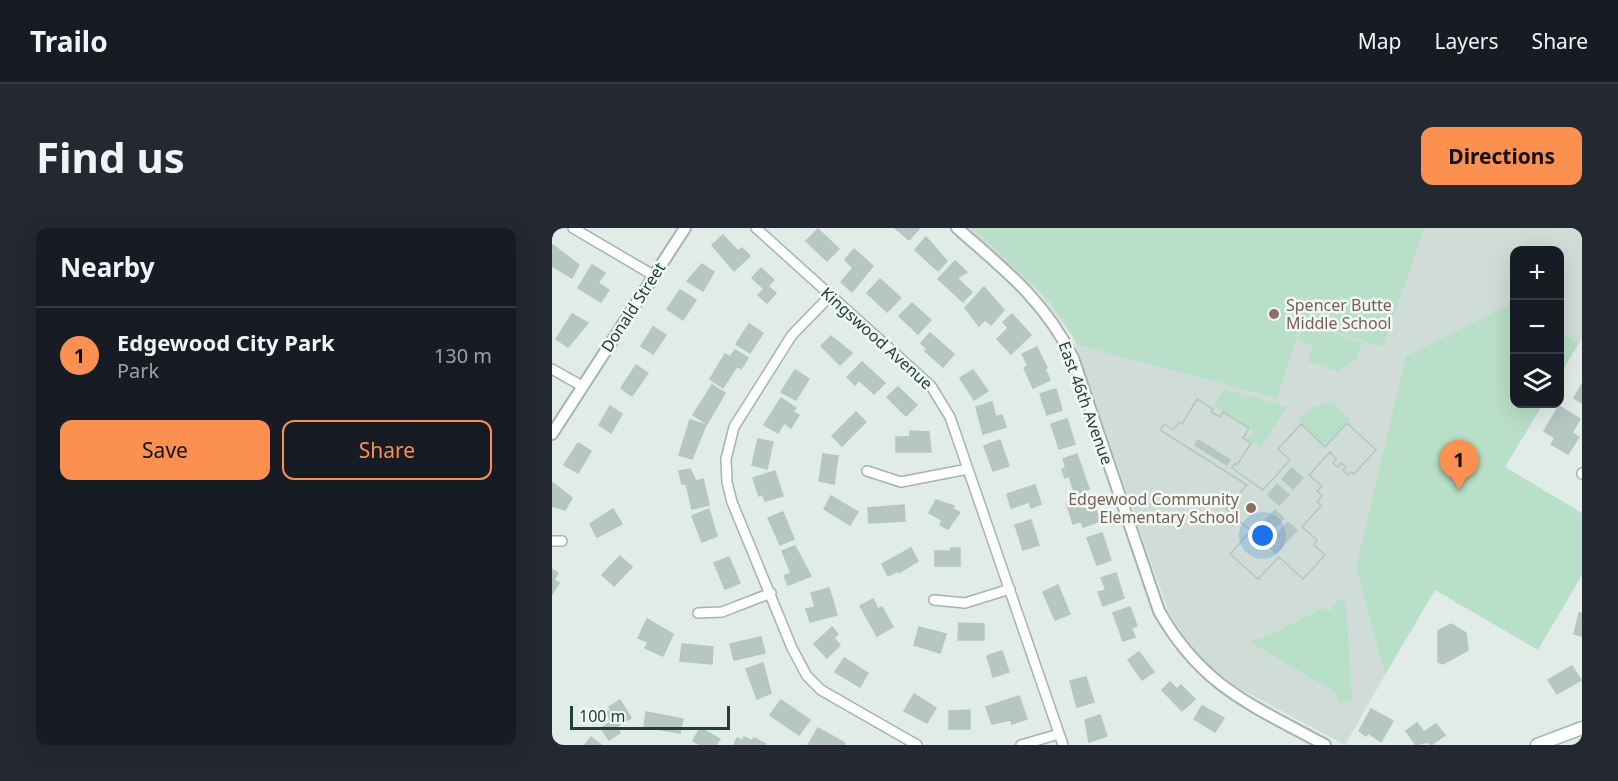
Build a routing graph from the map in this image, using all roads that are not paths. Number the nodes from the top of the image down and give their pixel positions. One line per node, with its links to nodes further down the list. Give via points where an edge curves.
1 (573, 228): 5 (street)
2 (685, 228): 5 (street, Donald Street)
3 (756, 228): 6 (street, Kingswood Avenue)
4 (957, 228): 21 (street, East 46th Avenue, via 1026,289 1060,333 1073,358 1156,604 1175,639 1219,685)
5 (653, 275): 8 (street, Donald Street)
6 (830, 296): 10 (street, Kingswood Avenue, via 937,393); 13 (street, via 792,335 738,418 727,448 729,493)
7 (552, 369): 8 (street)
8 (582, 386): 9 (street, Donald Street)
9 (552, 434)
10 (968, 469): 11 (street, via 901,482); 12 (street, Kingswood Avenue)
11 (867, 471)
12 (1010, 589): 14 (street, via 965,603); 17 (street, Kingswood Avenue)
13 (771, 593): 15 (street, via 722,612); 18 (street, via 792,648 812,683)
14 (934, 600)
15 (698, 613)
16 (1582, 728): 22 (main road)
17 (1059, 734): 19 (street); 20 (street, Kingswood Avenue)
18 (917, 745)
19 (1021, 745)
20 (1063, 745)
21 (1325, 745)
22 (1537, 745)

